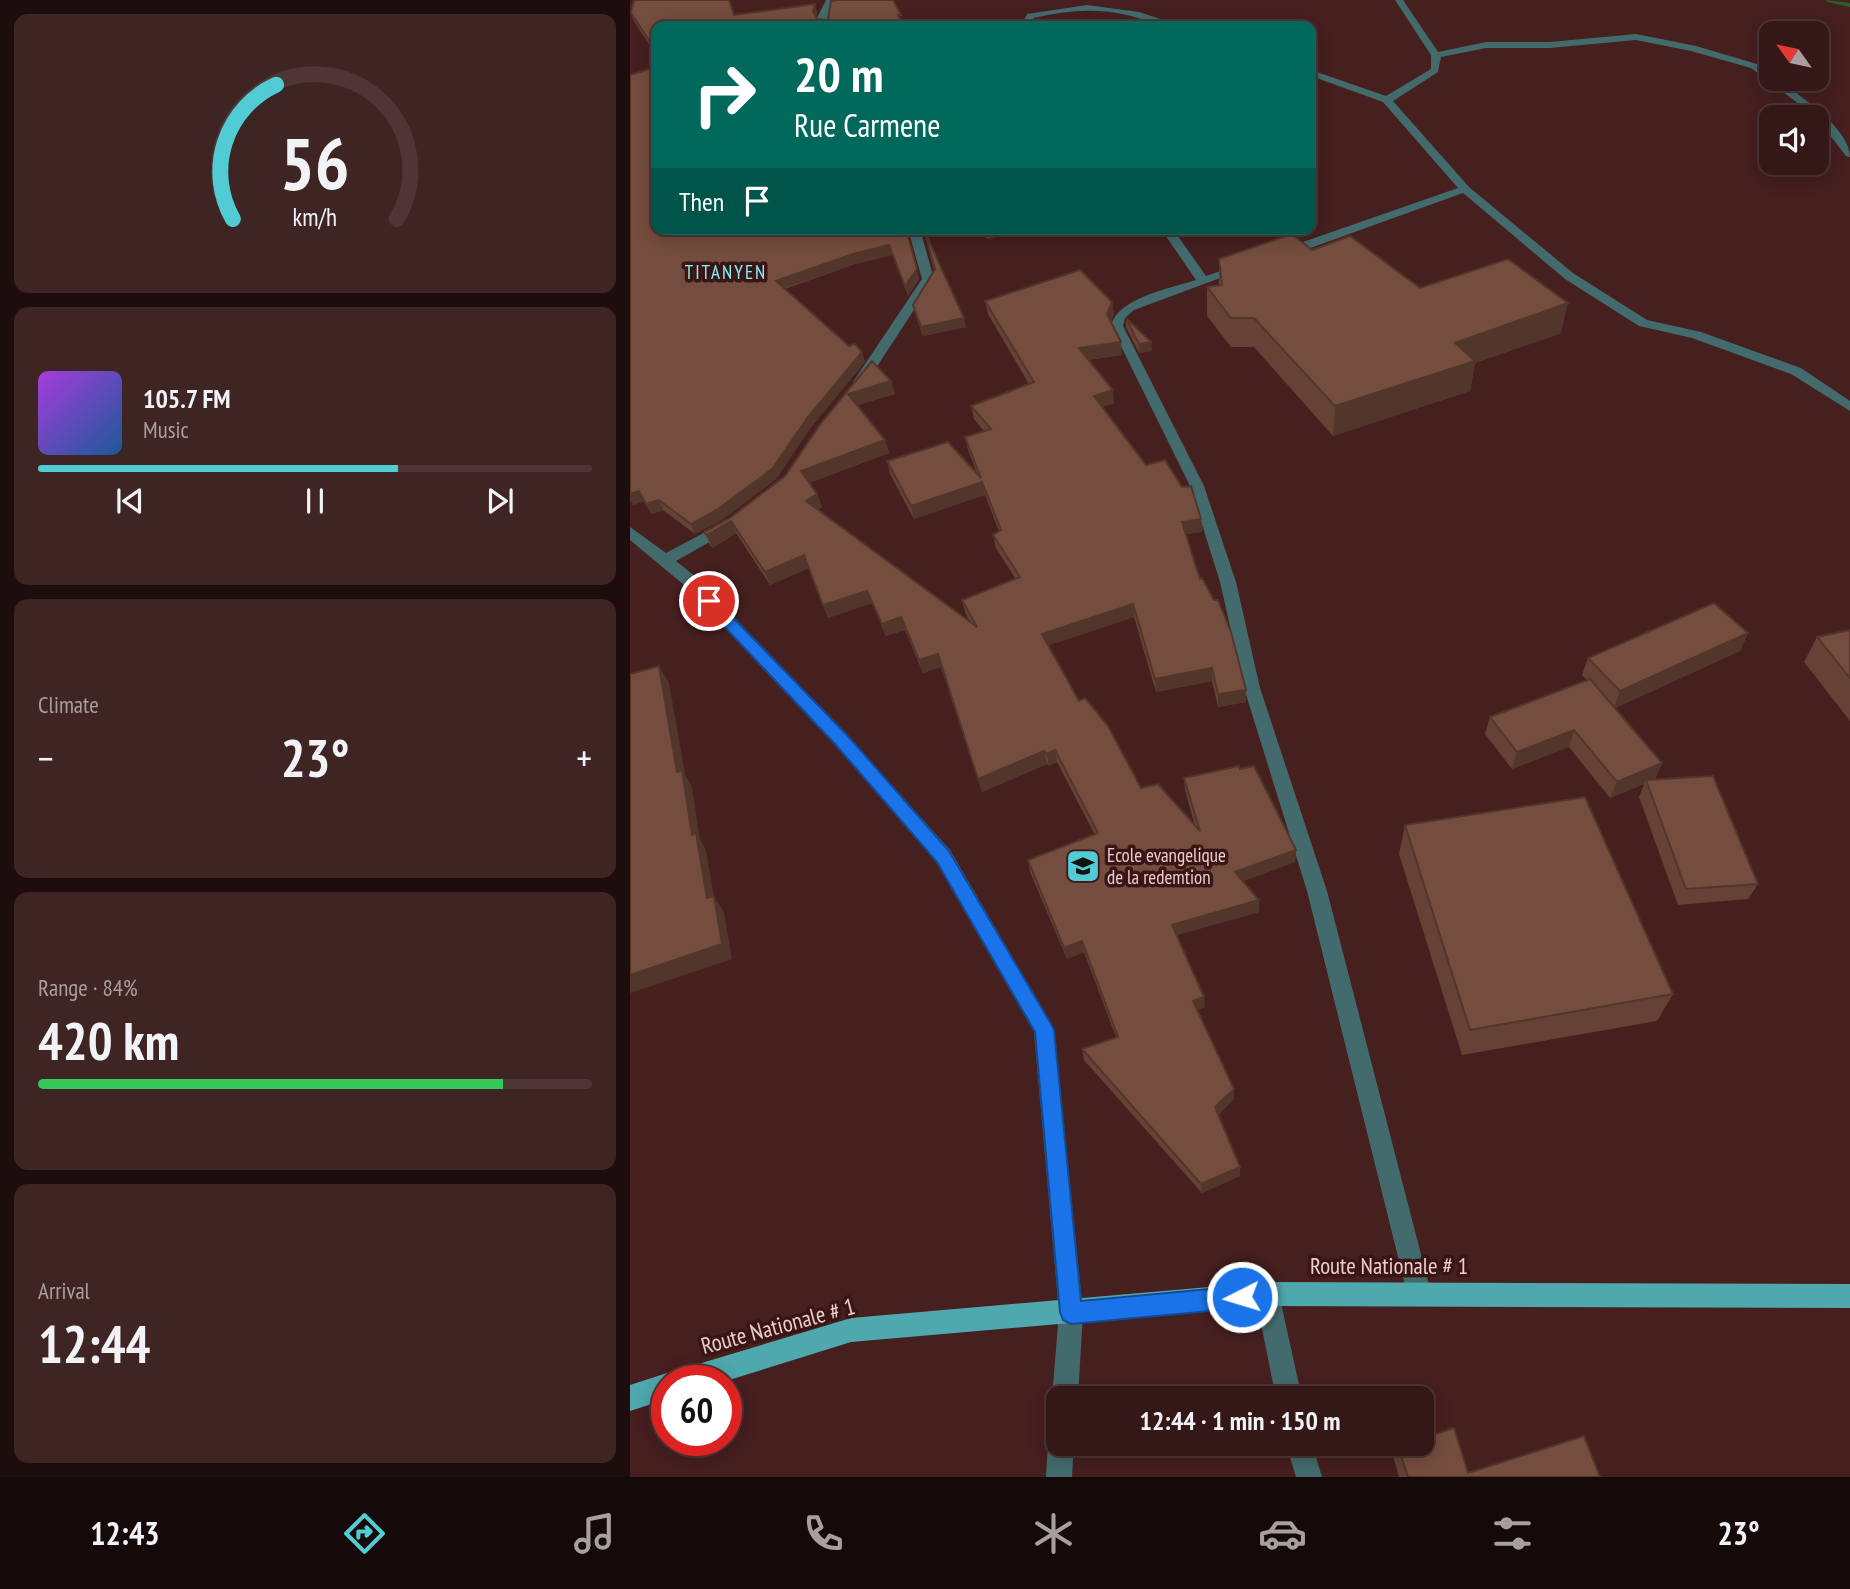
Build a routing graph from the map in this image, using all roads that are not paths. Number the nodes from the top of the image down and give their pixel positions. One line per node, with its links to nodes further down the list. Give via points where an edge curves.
1 (830, 0): 3 (street)
2 (1399, 0): 6 (street)
3 (823, 21)
4 (1028, 21): 5 (street, via 1049,8 1077,3)
5 (1160, 21)
6 (1436, 55): 7 (street, via 1486,45 1636,37 1693,47); 10 (street, via 1435,70)
7 (1759, 69)
8 (1316, 75): 10 (street)
9 (1788, 91): 11 (street, via 1824,121)
10 (1387, 100): 12 (street)
11 (1850, 154)
12 (1465, 189): 15 (street); 19 (street, via 1569,276 1643,323 1696,335 1796,371)
13 (916, 235): 18 (street, via 928,279)
14 (1171, 235): 17 (street)
15 (1268, 258)
16 (1255, 263): 17 (street)
17 (1202, 281): 23 (street, via 1130,307 1117,326 1197,486 1228,582 1252,688 1317,891)
18 (853, 390)
19 (1850, 407)
20 (740, 517): 22 (street)
21 (630, 532): 22 (street)
22 (665, 561): 26 (street, via 690,581 841,740 943,856 1044,1030)
23 (1419, 1293): 24 (main road, Route Nationale # 1); 25 (main road, Route Nationale # 1)
24 (1267, 1294): 26 (main road, Route Nationale # 1); 29 (street)
25 (1850, 1296)
26 (1071, 1312): 27 (main road, Route Nationale # 1, via 850,1330); 28 (street)
27 (737, 1365)
28 (1066, 1386)
29 (1286, 1386)
30 (651, 1392): 31 (main road)
31 (630, 1398)
32 (1060, 1456): 34 (street)
33 (1303, 1456): 35 (street)
34 (1059, 1477)
35 (1309, 1477)

